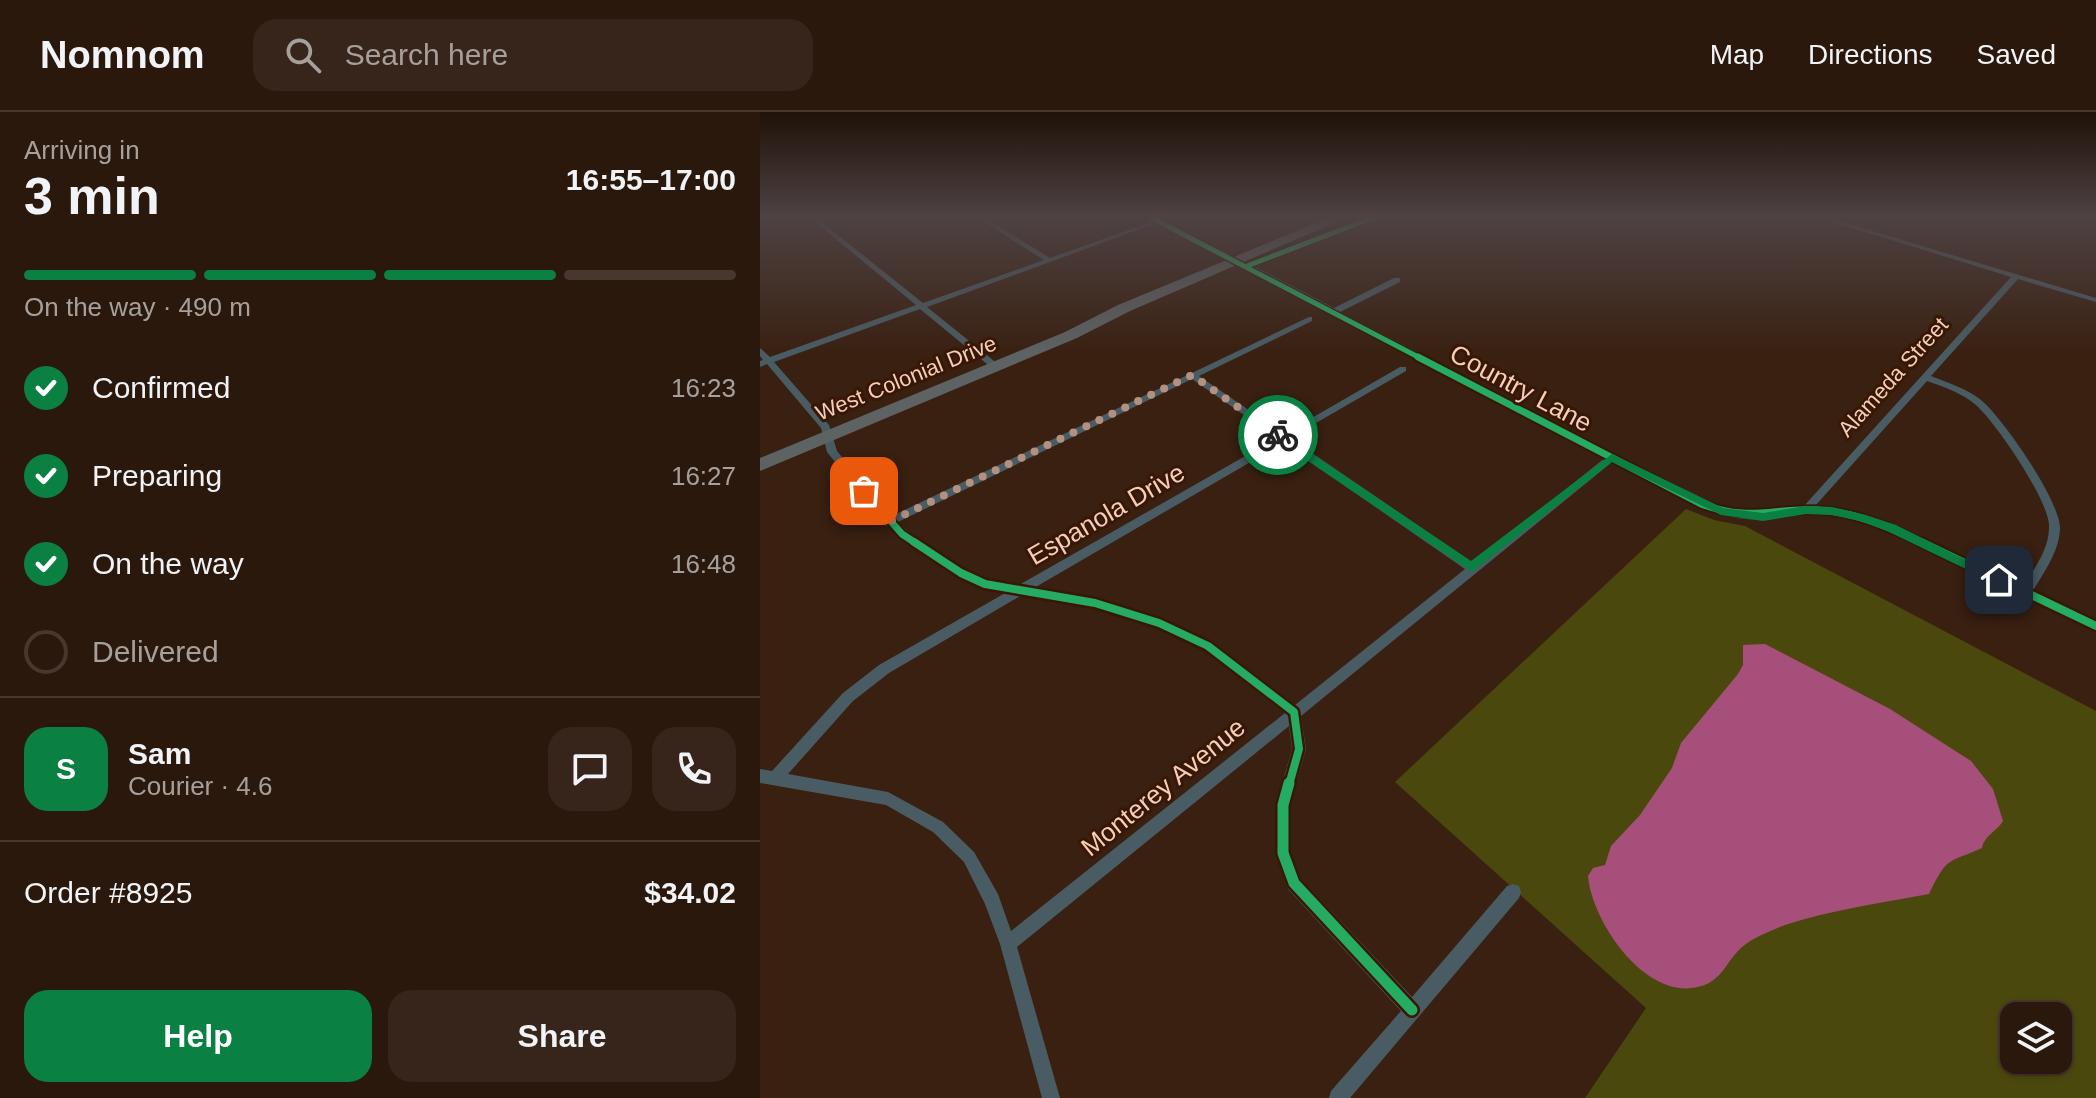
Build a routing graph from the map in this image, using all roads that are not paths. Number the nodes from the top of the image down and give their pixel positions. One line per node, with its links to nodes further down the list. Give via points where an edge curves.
1 (869, 262): 11 (street)
2 (1043, 262): 11 (street)
3 (1238, 262): 7 (street)
4 (1246, 262): 7 (highway, West Colonial Drive)
5 (1248, 262): 7 (highway, West Colonial Drive)
6 (1970, 262): 8 (street)
7 (1242, 264): 12 (street, Country Lane); 16 (highway, West Colonial Drive)
8 (2016, 276): 10 (street); 19 (street, Alameda Street)
9 (1397, 280): 12 (street)
10 (2096, 300)
11 (923, 305): 15 (street); 16 (street)
12 (1333, 312): 22 (street, Country Lane)
13 (1309, 319): 18 (street)
14 (760, 351): 15 (street)
15 (763, 363): 20 (street, via 826,427)
16 (996, 367): 20 (highway, West Colonial Drive)
17 (1403, 369): 21 (street, Espanola Drive)
18 (1192, 375): 21 (street); 25 (street)
19 (1924, 377): 24 (street, Alameda Street); 28 (street, via 1980,404 2044,495 2054,519 2053,544)
20 (827, 437): 23 (highway, West Colonial Drive); 25 (street, via 832,452)
21 (1282, 438): 26 (street); 27 (street, Espanola Drive)
22 (1612, 457): 24 (street, Country Lane, via 1721,511 1763,517); 26 (street, Monterey Avenue)
23 (760, 465)
24 (1806, 510): 28 (street, Country Lane, via 1832,511 1892,528)
25 (889, 522): 27 (street, via 961,573)
26 (1472, 568): 30 (street, Monterey Avenue)
27 (1016, 591): 30 (street, via 1095,603 1159,623 1208,646); 31 (street, Espanola Drive, via 884,669)
28 (2026, 593): 29 (street, Country Lane)
29 (2096, 626)
30 (1294, 712): 33 (street, Monterey Avenue); 34 (street, via 1299,749 1283,805 1283,853 1294,883)
31 (767, 777): 33 (street, via 888,799 938,827 969,857)
32 (1513, 892): 34 (street)
33 (1008, 944): 35 (street)
34 (1412, 1010): 36 (street)
35 (1051, 1098)
36 (1338, 1098)

